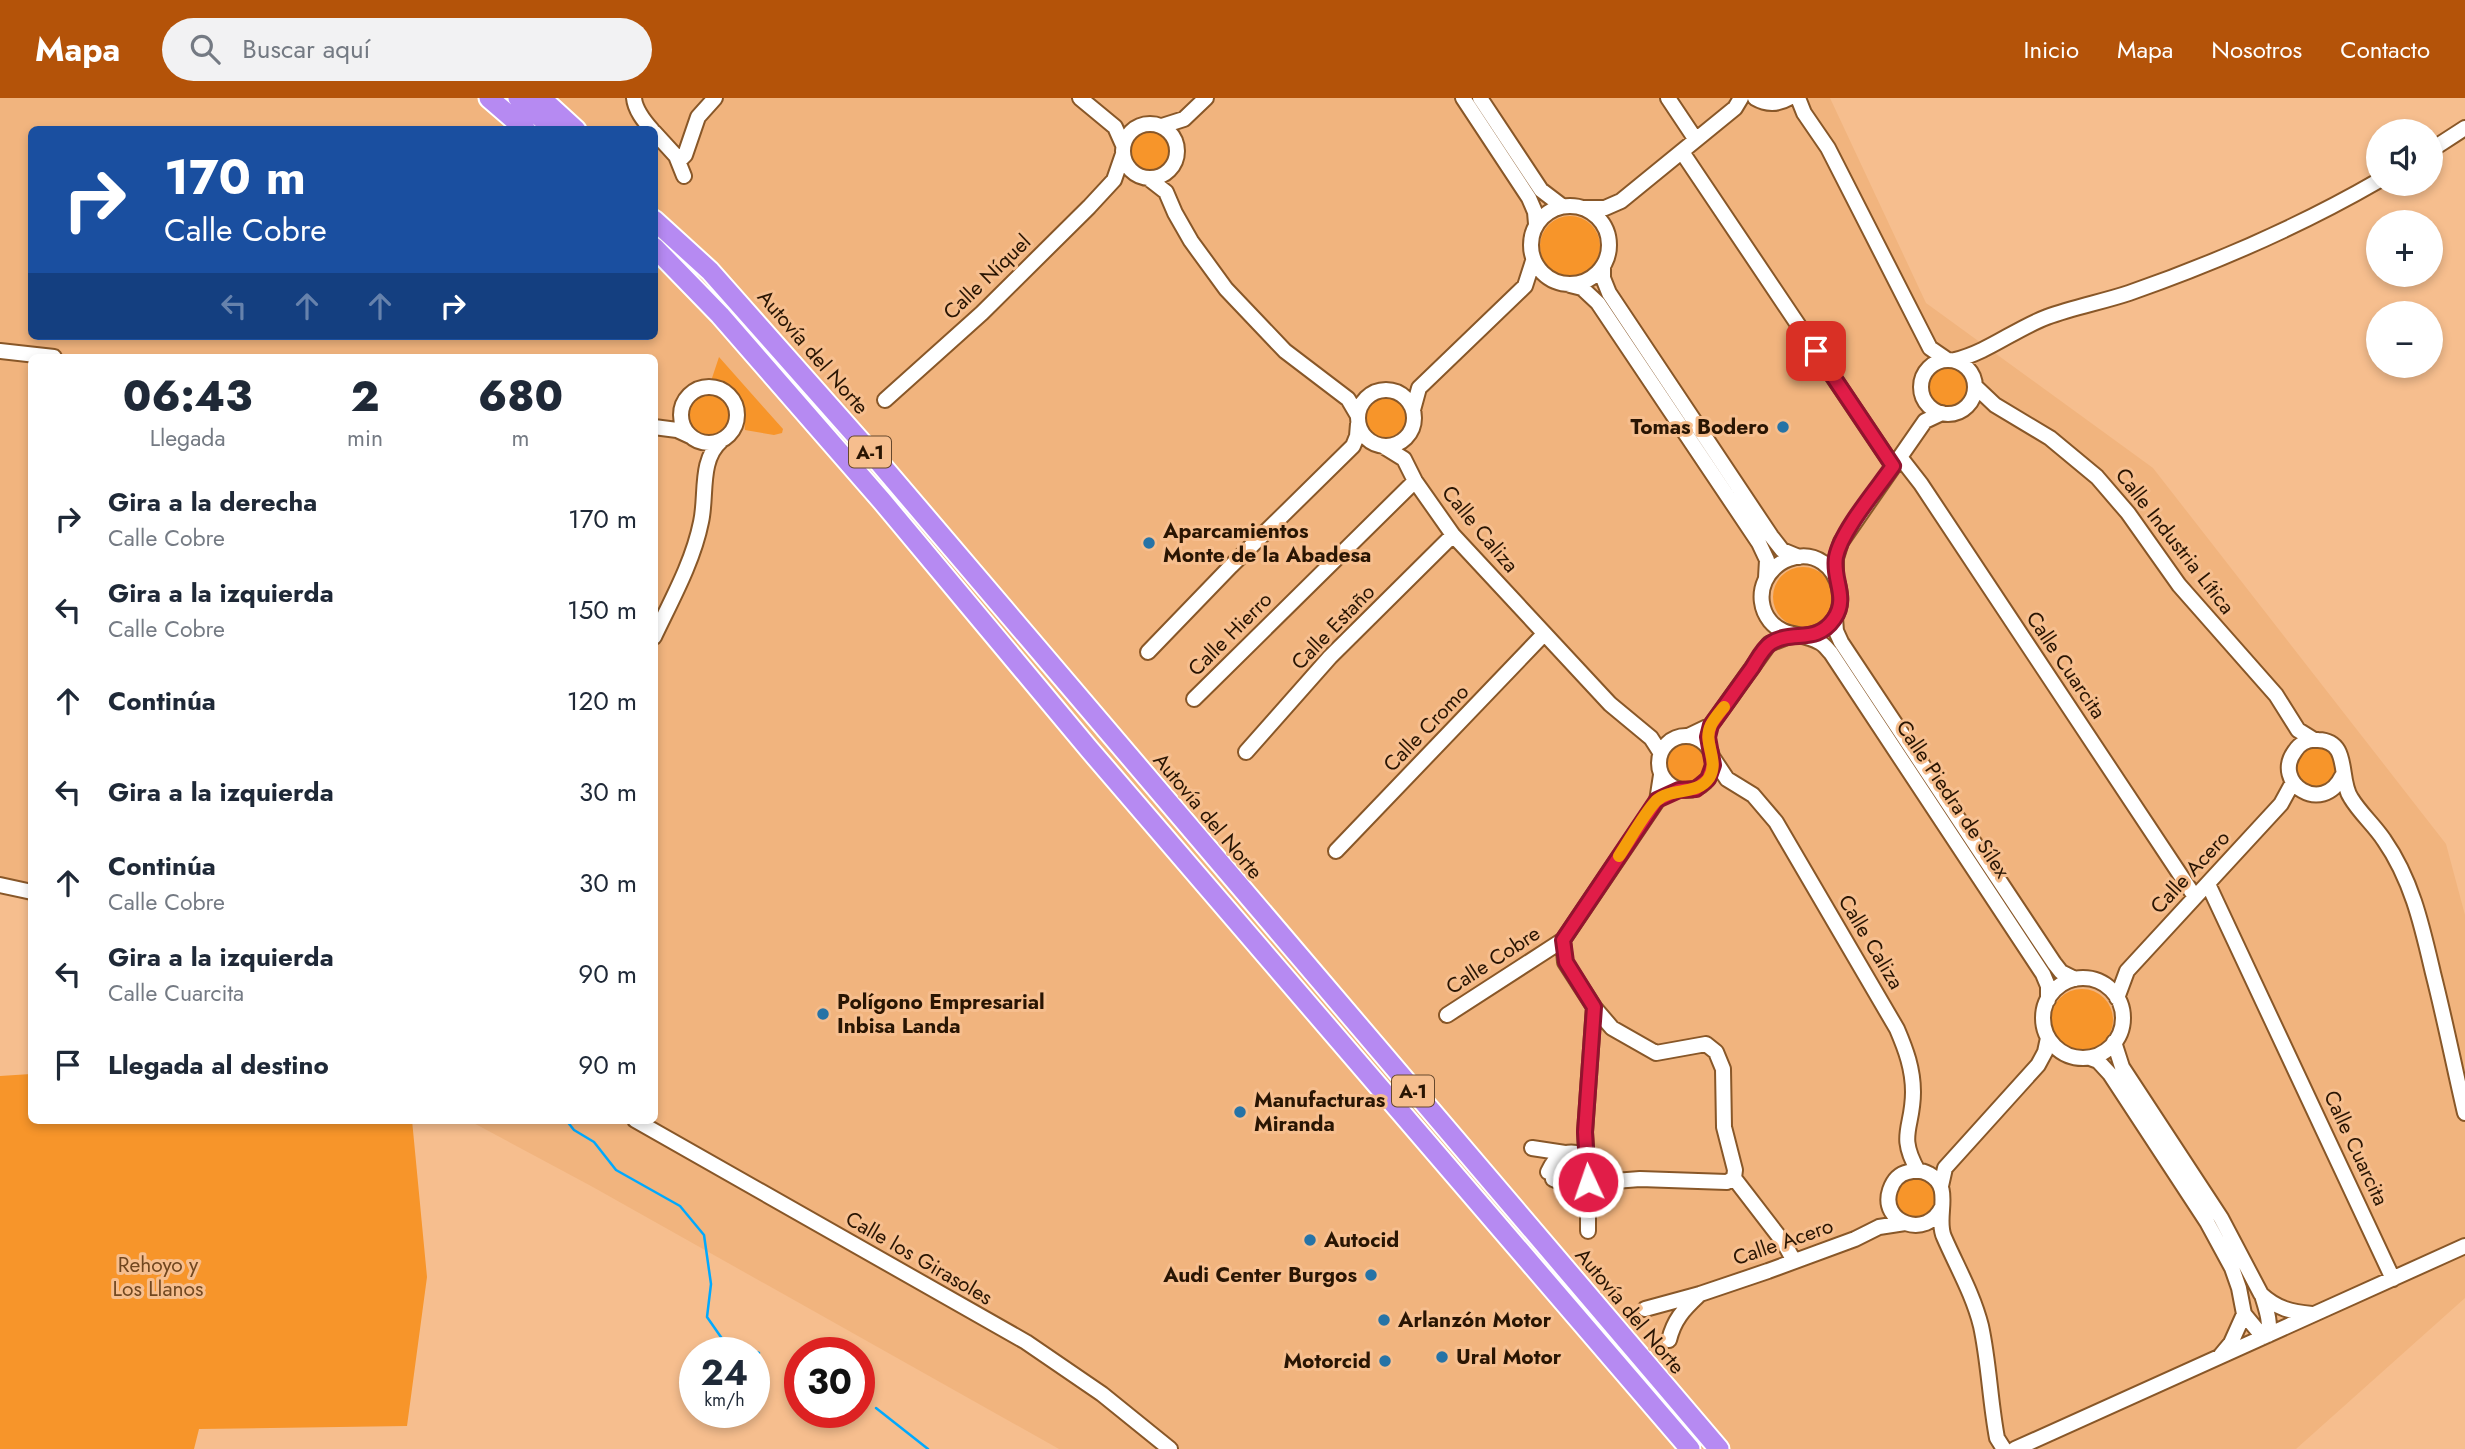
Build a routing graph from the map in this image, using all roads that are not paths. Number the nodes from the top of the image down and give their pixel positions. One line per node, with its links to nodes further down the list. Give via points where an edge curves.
1 (489, 98): 17 (highway)
2 (518, 98): 18 (highway)
3 (541, 98): 19 (highway)
4 (634, 98): 20 (street)
5 (715, 98): 31 (street, via 698,117)
6 (1080, 98): 22 (street)
7 (1206, 98): 16 (street)
8 (1463, 98): 43 (street, via 1529,198)
9 (1480, 98): 39 (street, via 1541,190)
10 (1668, 98): 26 (street)
11 (1798, 98): 15 (street)
12 (1758, 100): 13 (street); 14 (street)
13 (1784, 100): 15 (street)
14 (1739, 102): 26 (street)
15 (1804, 113): 53 (street, via 1828,148)
16 (1184, 119): 21 (street); 27 (street)
17 (521, 126)
18 (550, 126)
19 (572, 126)
20 (649, 126)
21 (1162, 126): 23 (street); 27 (street)
22 (1115, 127): 23 (street); 29 (street)
23 (1137, 127): 29 (street, via 1128,135)
24 (2465, 128): 28 (street)
25 (658, 137): 31 (street)
26 (1696, 140): 30 (street)
27 (1176, 142): 32 (street)
28 (2443, 142)
29 (1123, 150): 34 (street, via 1130,170); 35 (street, Calle Níquel)
30 (1682, 152): 38 (street); 81 (street, Calle Cuarcita)
31 (679, 161): 33 (street)
32 (1172, 167): 34 (street, via 1162,176); 37 (street)
33 (684, 176)
34 (1146, 178): 35 (street, via 1127,175); 37 (street)
35 (1114, 180): 64 (street, Calle Níquel, via 982,313)
36 (2366, 187): 52 (street, via 2246,247 2127,293 2048,317)
37 (1167, 192): 63 (street, via 1191,240 1226,289 1285,351)
38 (1621, 201): 40 (street, via 1605,208); 44 (street)
39 (1562, 206): 40 (street); 43 (street)
40 (1584, 208): 44 (street)
41 (658, 211): 48 (highway)
42 (658, 224): 48 (highway, Autovía del Norte / A-1)
43 (1536, 224): 46 (street, via 1530,248)
44 (1606, 229): 47 (street, via 1609,248)
45 (658, 251): 168 (highway, A-1, via 797,401)
46 (1533, 261): 49 (street); 51 (street)
47 (1603, 266): 50 (street, via 1583,283); 86 (street, via 1609,293 1763,525 1783,550)
48 (710, 271): 172 (highway, Autovía del Norte / A-1, via 872,454)
49 (1554, 282): 50 (street); 51 (street)
50 (1570, 285): 88 (street, via 1583,288 1598,303 1759,543 1767,560)
51 (1525, 286): 60 (street)
52 (1992, 345): 56 (street, via 1972,356); 58 (street)
53 (1930, 348): 56 (street); 57 (street)
54 (0, 351): 55 (street)
55 (28, 354)
56 (1950, 359): 57 (street); 58 (street)
57 (1926, 370): 65 (street, via 1921,386)
58 (1972, 372): 59 (street)
59 (1976, 387): 67 (street, Calle Industria Lítica); 69 (street)
60 (1419, 388): 61 (street); 68 (street)
61 (1397, 392): 62 (street); 68 (street)
62 (1372, 393): 63 (street); 72 (street, via 1364,400)
63 (1348, 399): 72 (street)
64 (885, 400)
65 (1925, 401): 70 (street); 73 (street)
66 (683, 405): 71 (street); 76 (street, via 682,422); 77 (street, via 698,389 726,392 733,399 737,417 730,435)
67 (1995, 405): 69 (street, via 1978,404); 98 (street, Calle Industria Lítica, via 2050,438 2106,486 2179,585 2276,695)
68 (1413, 410): 75 (street, via 1414,423)
69 (1963, 410): 70 (street)
70 (1942, 413): 73 (street)
71 (658, 420)
72 (1358, 420): 78 (street, via 1365,437); 79 (street)
73 (1925, 421): 81 (street)
74 (658, 428): 76 (street)
75 (1408, 435): 78 (street, via 1394,445); 80 (street)
76 (692, 437): 77 (street); 82 (street)
77 (721, 441): 82 (street, via 713,448)
78 (1380, 445): 79 (street); 80 (street)
79 (1353, 446): 95 (street)
80 (1404, 459): 83 (street, Calle Caliza)
81 (1897, 462): 85 (street); 122 (street, Calle Cuarcita, via 1929,495)
82 (706, 473): 91 (street, via 694,546)
83 (1415, 481): 84 (street, Calle Caliza); 96 (street, Calle Hierro)
84 (1453, 535): 92 (street, Calle Caliza); 104 (street, Calle Estaño, via 1330,657)
85 (1841, 542): 86 (street); 87 (street)
86 (1806, 558): 87 (street, via 1825,564); 88 (street, via 1783,562)
87 (1836, 577): 90 (street, via 1841,597)
88 (1766, 578): 89 (street, via 1762,598)
89 (1768, 618): 93 (street, via 1778,629); 94 (street)
90 (1835, 618): 93 (street, via 1819,632); 125 (street, Calle Piedra de Sílex, via 1842,642 2054,963)
91 (658, 628)
92 (1544, 634): 100 (street, Calle Caliza, via 1610,704); 118 (street, Calle Cromo)
93 (1798, 636): 94 (street); 128 (street, Calle Piedra de Sílex, via 1821,642 1846,676 2043,974)
94 (1769, 644): 97 (street)
95 (1148, 652)
96 (1194, 699)
97 (1711, 725): 99 (street); 106 (street)
98 (2298, 730): 102 (street, Calle Industria Lítica); 103 (street)
99 (1688, 736): 101 (street); 106 (street, via 1698,738)
100 (1651, 738): 101 (street); 105 (street, Calle Caliza)
101 (1672, 739): 105 (street)
102 (2314, 740): 103 (street); 108 (street, via 2337,749)
103 (2294, 751): 110 (street, via 2289,766)
104 (1246, 752)
105 (1660, 752): 107 (street)
106 (1711, 753): 109 (street, Calle Caliza); 111 (street, via 1712,772)
107 (1661, 775): 112 (street); 115 (street, Calle Cobre)
108 (2343, 776): 113 (street); 116 (street)
109 (1727, 779): 111 (street); 143 (street, Calle Caliza, via 1753,795 1776,822 1897,1029 1912,1075)
110 (2293, 782): 114 (street); 117 (street, Calle Acero)
111 (1703, 784): 112 (street)
112 (1679, 790): 115 (street)
113 (2328, 792): 114 (street); 116 (street)
114 (2305, 793): 117 (street, Calle Acero)
115 (1657, 800): 123 (street, Calle Cobre)
116 (2352, 800): 138 (street, via 2405,875 2419,914)
117 (2284, 801): 119 (street, Calle Acero)
118 (1336, 851)
119 (2208, 884): 122 (street, Calle Acero); 159 (street, Calle Cuarcita)
120 (0, 885): 121 (street)
121 (28, 891)
122 (2195, 897): 124 (street, Calle Acero)
123 (1563, 940): 129 (street, via 1566,962); 130 (street, Calle Cobre)
124 (2127, 971): 126 (street, Calle Acero); 127 (street, Calle Acero)
125 (2075, 979): 126 (street); 128 (street, via 2057,988)
126 (2099, 982): 127 (street)
127 (2118, 998): 134 (street, via 2123,1019)
128 (2048, 1000): 132 (street, via 2043,1020)
129 (1594, 1007): 131 (street); 133 (street)
130 (1447, 1015)
131 (1612, 1028): 133 (street); 148 (street, via 1656,1053 1706,1044 1716,1052 1723,1069 1724,1127)
132 (2048, 1038): 135 (street); 137 (street)
133 (1591, 1040): 140 (street)
134 (2115, 1042): 136 (street); 161 (street, via 2122,1067 2221,1218)
135 (2069, 1055): 136 (street); 137 (street)
136 (2090, 1058): 163 (street, via 2110,1074 2202,1213 2232,1268)
137 (2038, 1065): 144 (street)
138 (2465, 1113)
139 (642, 1124): 169 (street, Calle los Girasoles, via 1026,1342 1102,1394)
140 (1585, 1132): 142 (street, via 1580,1145); 146 (street)
141 (1532, 1149): 142 (street)
142 (1568, 1152): 146 (street, via 1581,1154); 146 (street, via 1555,1158 1550,1176 1565,1185)
143 (1909, 1154): 145 (street, Calle Caliza); 147 (street, Calle Caliza)
144 (1945, 1168): 145 (street); 149 (street)
145 (1920, 1171): 147 (street); 149 (street)
146 (1585, 1174): 148 (street, via 1727,1182); 155 (street)
147 (1898, 1177): 150 (street)
148 (1734, 1178): 158 (street)
149 (1941, 1186): 151 (street)
150 (1889, 1201): 152 (street, via 1892,1213); 154 (street)
151 (1942, 1207): 153 (street); 156 (street)
152 (1905, 1223): 153 (street); 154 (street, Calle Acero)
153 (1924, 1224): 156 (street)
154 (1879, 1227): 158 (street, Calle Acero)
155 (1588, 1231)
156 (1943, 1235): 173 (street, via 1981,1327 1997,1438)
157 (2465, 1246): 159 (street)
158 (1794, 1261): 160 (street, Calle Acero)
159 (2393, 1279): 164 (street)
160 (1699, 1294): 162 (street, Calle Acero); 166 (street, Calle Acero, via 1678,1315)
161 (2261, 1294): 164 (street, via 2289,1311); 165 (street, via 2270,1326)
162 (1645, 1309)
163 (2245, 1314): 165 (street); 167 (street)
164 (2314, 1314): 165 (street)
165 (2265, 1336): 167 (street)
166 (1669, 1340)
167 (2220, 1357): 174 (street)
168 (1629, 1379): 170 (highway); 171 (highway, A-1)
169 (1170, 1449)
170 (1675, 1449)
171 (1690, 1449)
172 (1719, 1449)
173 (2004, 1449)
174 (2015, 1449)

